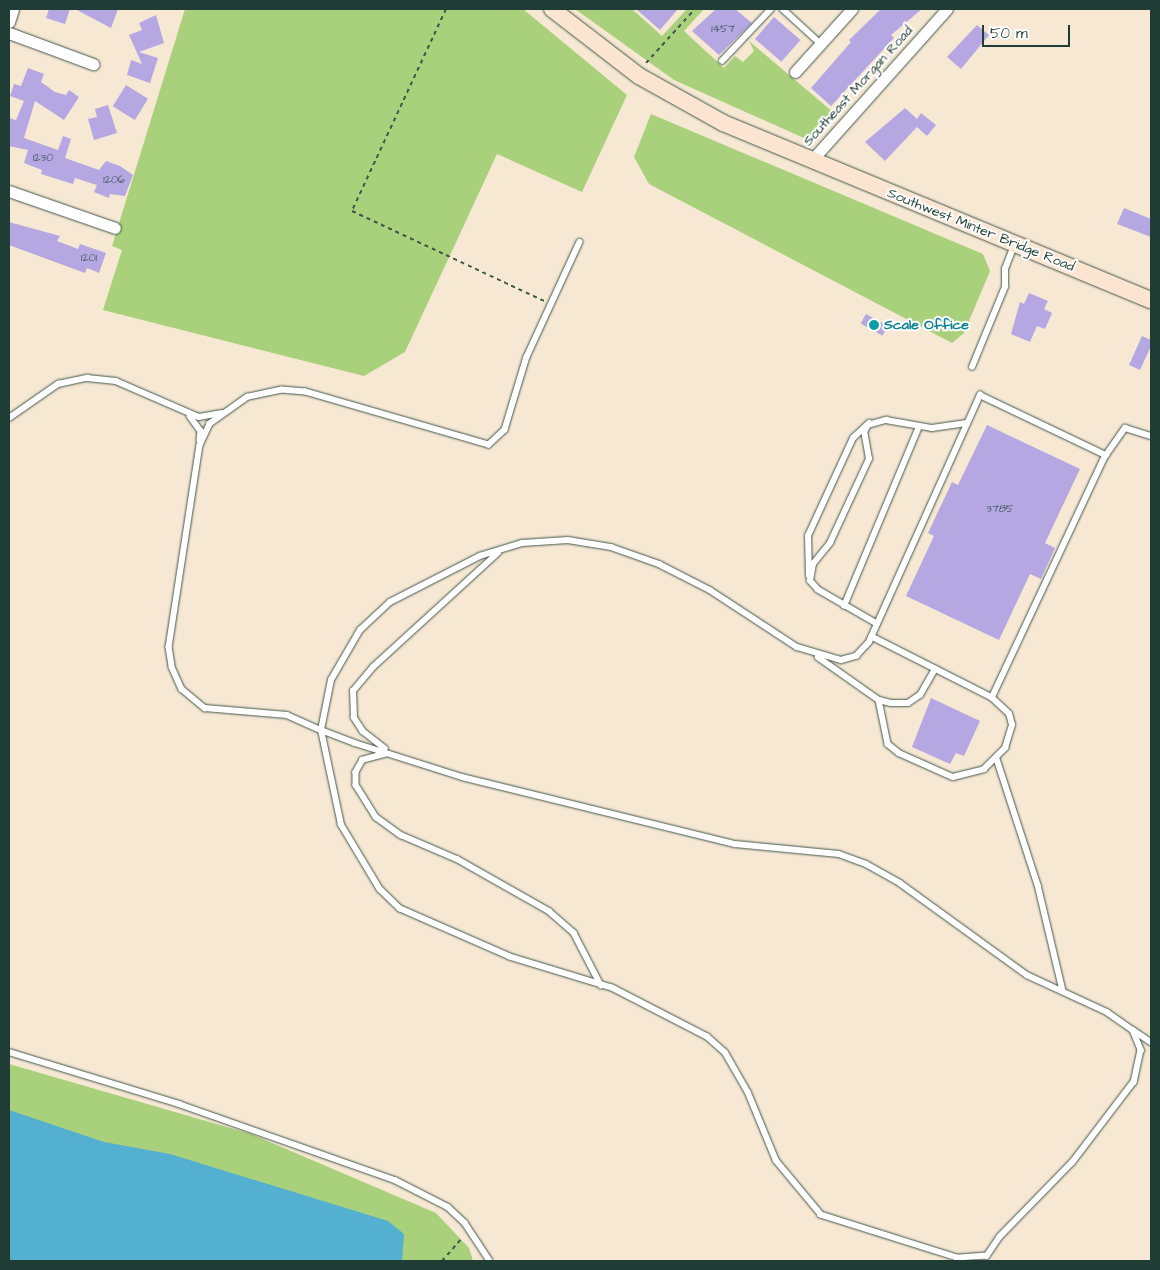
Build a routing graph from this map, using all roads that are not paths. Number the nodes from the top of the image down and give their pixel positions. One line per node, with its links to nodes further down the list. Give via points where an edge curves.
1 (13, 9): 7 (street)
2 (552, 9): 13 (main road, Southwest Minter Bridge Road, via 639,76 723,123)
3 (771, 9): 10 (lane)
4 (782, 9): 9 (lane)
5 (852, 9): 9 (street)
6 (947, 9): 13 (street, Southeast Morgan Road)
7 (9, 22)
8 (9, 33): 11 (street)
9 (820, 43): 12 (street)
10 (722, 61)
11 (93, 64)
12 (795, 72)
13 (811, 161): 17 (main road, Southwest Minter Bridge Road)
14 (9, 191): 15 (street)
15 (115, 228)
16 (580, 242): 21 (lane, via 527,357 505,430 489,445 305,392 282,390 248,397)
17 (1014, 244): 18 (main road, Southwest Minter Bridge Road); 19 (lane, via 1005,269 1005,287)
18 (1151, 300)
19 (972, 367)
20 (186, 412): 21 (lane, via 198,417); 22 (lane, via 116,381 87,378 58,384); 27 (lane, via 201,431)
21 (223, 412): 27 (lane)
22 (9, 418)
23 (877, 421): 25 (lane); 30 (lane, via 864,432 869,459 830,543 814,564); 30 (lane, via 861,428 854,438 808,536 805,557)
24 (967, 423): 25 (lane, via 954,428); 28 (lane, via 980,395); 32 (lane)
25 (919, 427): 31 (lane)
26 (1151, 436): 28 (lane, via 1125,428)
27 (200, 445): 38 (lane, via 169,647 172,667 182,690 205,708 287,715)
28 (1106, 455): 36 (lane)
29 (507, 548): 34 (lane, via 568,540 611,547 659,564); 38 (lane, via 429,580 390,602 360,630 331,680); 39 (lane, via 479,567 353,691 351,702 359,725)
30 (810, 580): 31 (lane, via 818,590)
31 (844, 606): 32 (lane)
32 (878, 624): 33 (lane)
33 (872, 637): 34 (lane, via 856,656 841,660); 35 (lane)
34 (816, 656): 37 (lane)
35 (935, 669): 36 (lane); 37 (lane, via 920,695 908,703)
36 (992, 698): 40 (lane, via 1005,708 1012,725)
37 (879, 700): 40 (lane, via 888,744 899,753 954,776 984,769)
38 (321, 730): 39 (lane); 41 (lane, via 341,825 380,890 400,909 510,957)
39 (393, 754): 41 (lane, via 372,754 356,772 356,785 376,817 401,835 457,859 549,911 574,933); 42 (lane, via 462,777 735,844 839,854 866,864 948,916 1027,975)
40 (997, 759): 42 (lane, via 1038,885)
41 (601, 985): 43 (lane, via 707,1037 725,1053 748,1093 776,1161 821,1215 957,1258 987,1256 1106,1120 1134,1082 1141,1050)
42 (1063, 991): 43 (lane)
43 (1133, 1030): 44 (lane)
44 (1151, 1042)
45 (9, 1052): 46 (lane, via 179,1104 395,1180 448,1208 470,1228)
46 (490, 1261)

